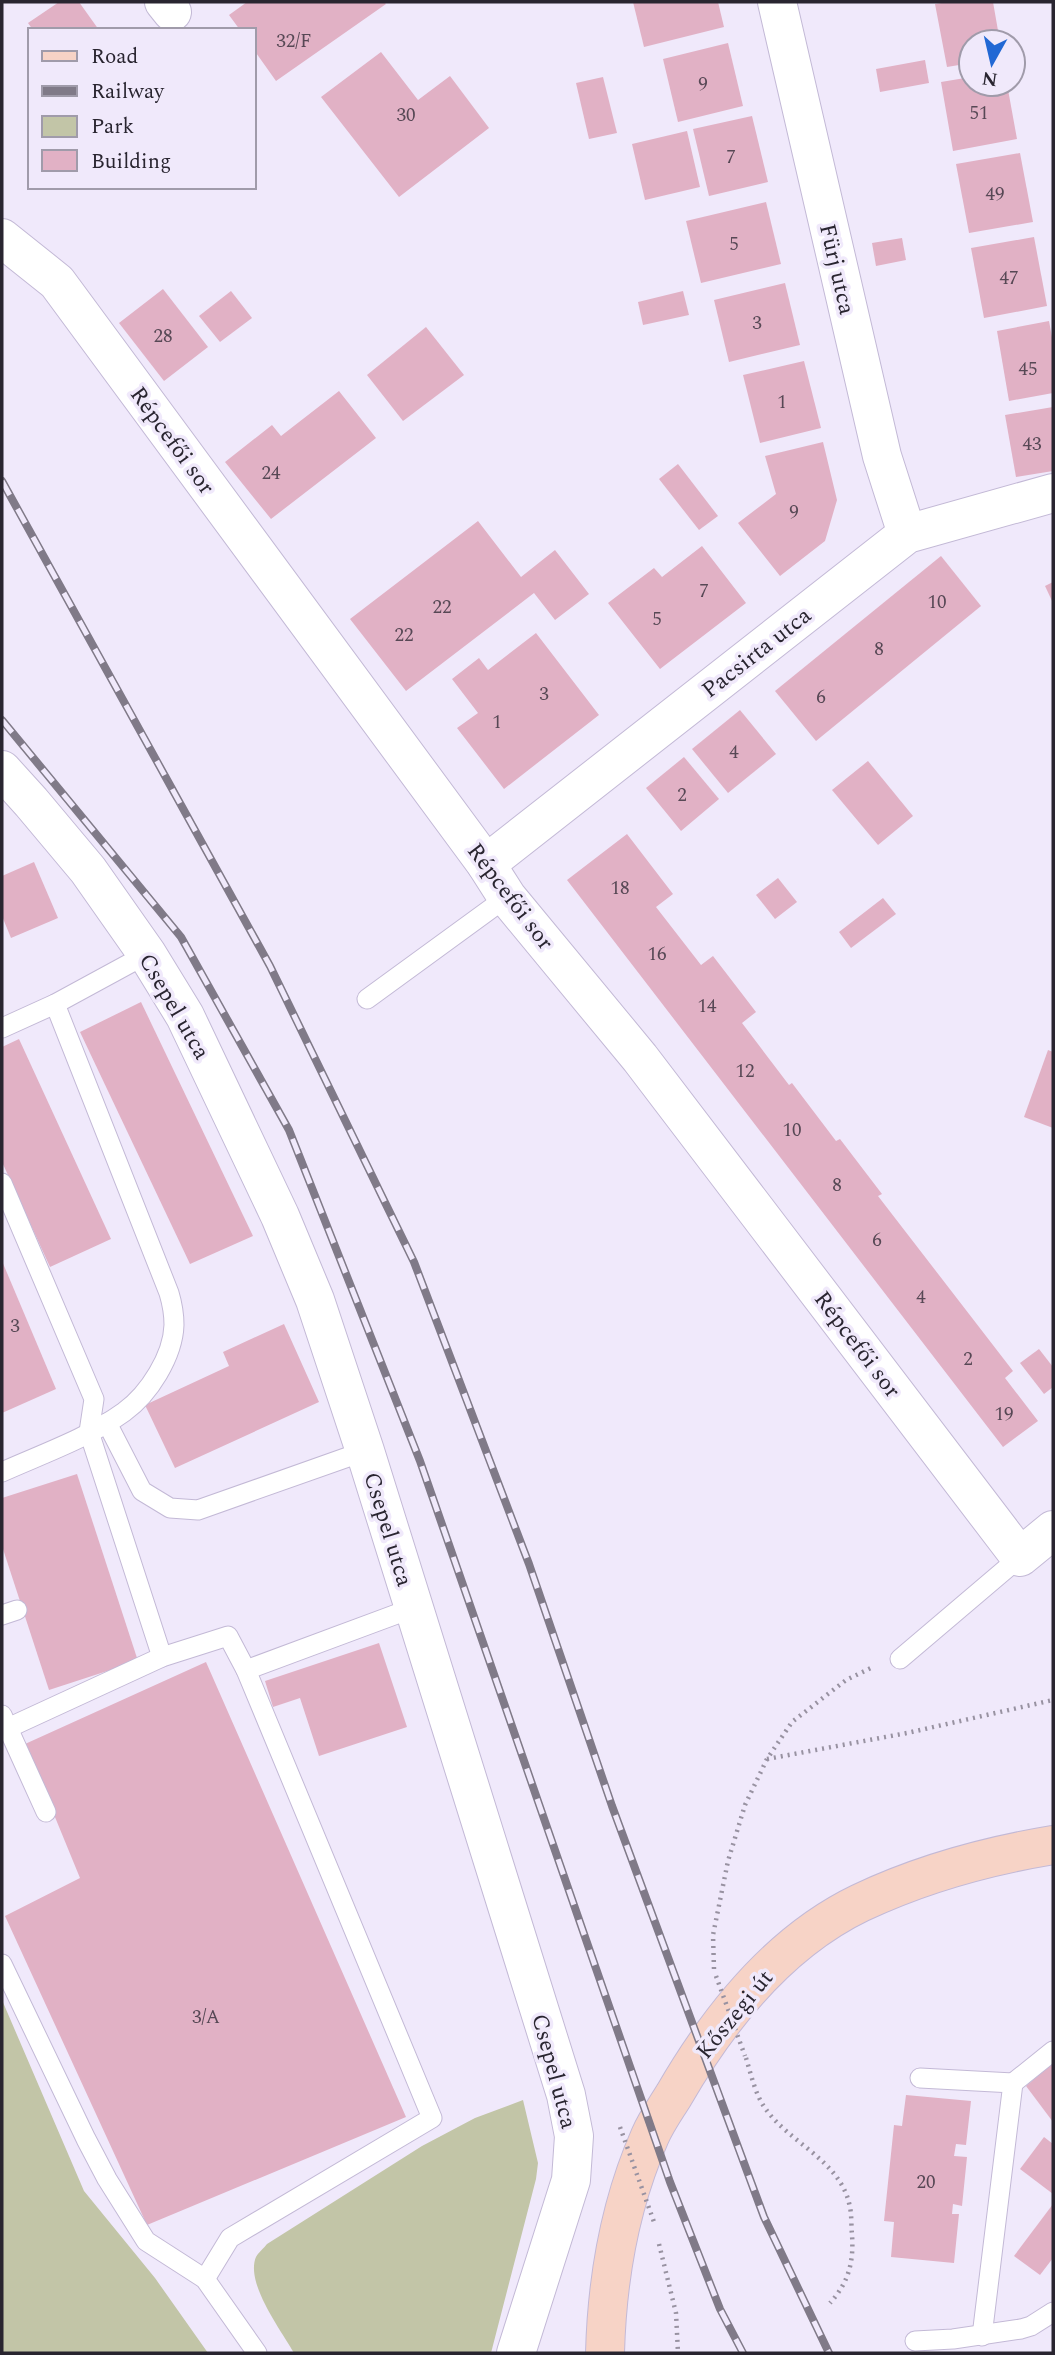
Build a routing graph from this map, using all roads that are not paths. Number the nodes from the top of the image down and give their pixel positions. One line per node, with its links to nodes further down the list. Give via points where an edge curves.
1 (776, 2): 4 (street, Fürj utca, via 882,456)
2 (2, 238): 6 (street, Répcefői sor, via 57,282)
3 (1053, 493): 4 (street, Pacsirta utca)
4 (907, 534): 6 (street, Pacsirta utca)
5 (2, 770): 8 (street, Csepel utca, via 88,870)
6 (486, 864): 7 (street, Répcefői sor)
7 (507, 897): 9 (lane); 17 (street, Répcefői sor, via 640,1058)
8 (147, 954): 10 (lane); 14 (street, Csepel utca, via 185,1016 280,1216 315,1300)
9 (367, 999)
10 (55, 1004): 11 (lane); 13 (lane, via 173,1309 172,1343 153,1380 126,1411)
11 (2, 1028)
12 (2, 1184): 13 (lane, via 94,1399)
13 (98, 1427): 14 (lane, via 142,1491 170,1508 198,1510); 15 (lane); 19 (lane)
14 (365, 1451): 18 (street, Csepel utca)
15 (2, 1472)
16 (1053, 1530): 17 (street)
17 (1020, 1557): 20 (lane)
18 (413, 1608): 21 (lane); 35 (street, Csepel utca, via 566,2095 574,2136 571,2180)
19 (162, 1657): 21 (lane, via 228,1636); 22 (lane)
20 (900, 1659)
21 (246, 1670): 29 (lane, via 432,2118 230,2238)
22 (5, 1721): 23 (lane)
23 (46, 1812)
24 (1053, 1845): 36 (main road, Kőszegi út, via 944,1870 859,1903 808,1936 755,1983 715,2032 650,2134 620,2228 606,2304)
25 (2, 1964): 29 (lane, via 86,2139 146,2241)
26 (1053, 2051): 28 (lane)
27 (920, 2078): 28 (lane)
28 (1013, 2083): 31 (lane)
29 (205, 2278): 34 (lane)
30 (1051, 2318): 31 (lane)
31 (982, 2336): 33 (lane)
32 (915, 2341): 33 (lane)
33 (951, 2346)
34 (257, 2353)
35 (516, 2353)
36 (605, 2353)

